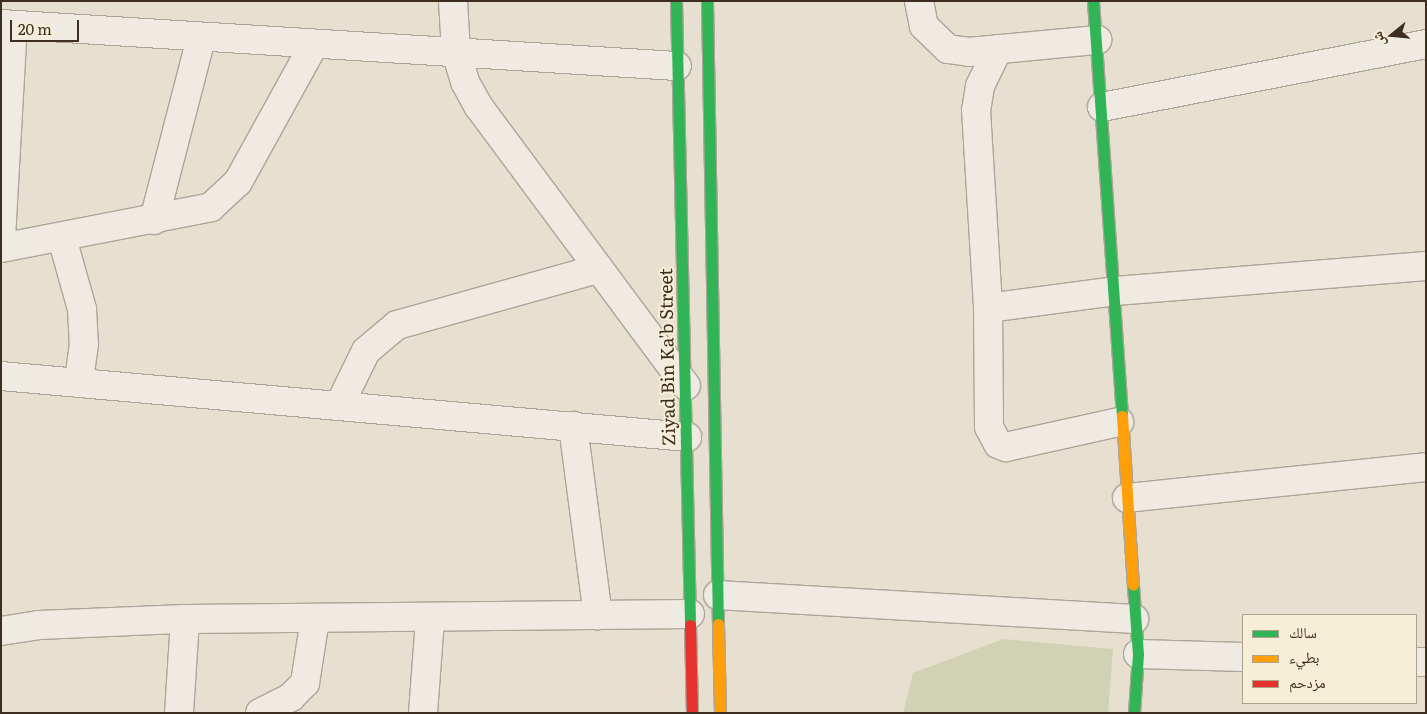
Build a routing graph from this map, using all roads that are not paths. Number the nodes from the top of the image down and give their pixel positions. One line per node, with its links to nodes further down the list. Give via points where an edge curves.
1 (453, 1): 12 (street)
2 (676, 1): 13 (main road, Ziyad Bin Ka'b Street)
3 (707, 1): 33 (main road)
4 (919, 1): 11 (street, via 924,26 948,49)
5 (1093, 1): 8 (main road)
6 (7, 24): 7 (street); 15 (street)
7 (201, 38): 10 (street); 16 (street)
8 (1097, 40): 11 (street); 14 (main road)
9 (1426, 44): 14 (street)
10 (313, 46): 12 (street); 16 (street, via 226,196 211,207)
11 (998, 49): 23 (street, via 980,86 976,110)
12 (456, 52): 13 (street); 21 (street, via 465,82 479,107)
13 (678, 66): 26 (main road, Ziyad Bin Ka'b Street)
14 (1102, 107): 22 (main road)
15 (4, 147): 17 (street)
16 (154, 220): 18 (street)
17 (1, 238)
18 (62, 238): 19 (street); 25 (street, via 82,309 84,344)
19 (1, 248)
20 (1426, 266): 22 (street)
21 (598, 269): 26 (street); 27 (street, via 397,325 376,339)
22 (1115, 291): 23 (street); 28 (main road)
23 (988, 308): 28 (street, via 989,427 998,444 1015,447)
24 (1, 376): 25 (street)
25 (79, 380): 27 (street)
26 (686, 386): 30 (main road, Ziyad Bin Ka'b Street)
27 (340, 404): 29 (street)
28 (1119, 422): 32 (main road)
29 (573, 426): 30 (street); 34 (street)
30 (687, 437): 35 (main road, Ziyad Bin Ka'b Street)
31 (1426, 467): 32 (street)
32 (1127, 498): 39 (main road)
33 (718, 595): 39 (street); 47 (main road)
34 (598, 614): 35 (street); 36 (street)
35 (690, 614): 46 (main road, Ziyad Bin Ka'b Street)
36 (430, 618): 38 (street); 45 (street)
37 (185, 619): 38 (street); 40 (street, via 39,625); 43 (street)
38 (315, 619): 44 (street, via 305,683 290,697)
39 (1134, 619): 41 (main road)
40 (1, 631)
41 (1138, 654): 42 (street); 48 (main road)
42 (1242, 657)
43 (179, 713)
44 (260, 713)
45 (423, 713)
46 (692, 713)
47 (720, 713)
48 (1134, 713)

